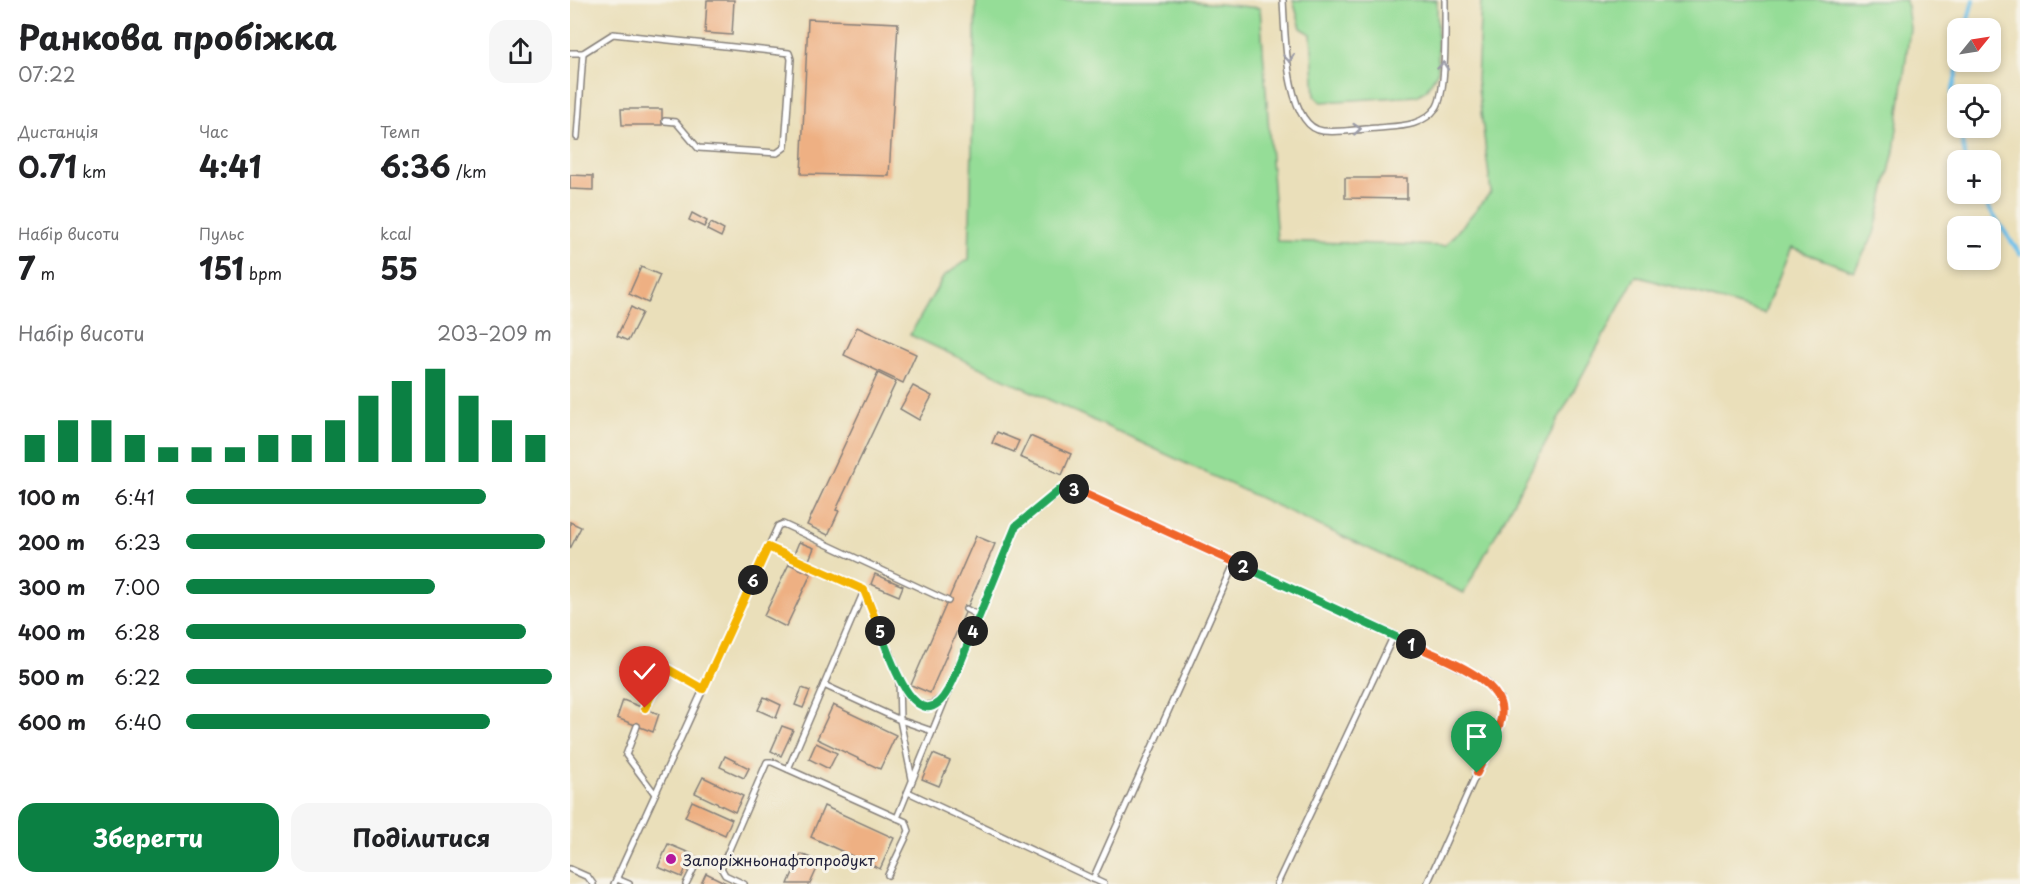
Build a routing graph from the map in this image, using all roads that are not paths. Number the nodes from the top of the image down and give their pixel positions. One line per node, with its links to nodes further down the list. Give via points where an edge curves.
1 (1283, 0): 2 (lane, one-way to 2, via 1293,98 1302,118 1321,131 1409,126 1438,107 1444,66)
2 (1445, 0)
3 (570, 52): 4 (lane)
4 (583, 53): 5 (lane, via 613,34 789,53 792,59 782,151 698,148 676,122); 6 (lane)
5 (665, 121)
6 (577, 137)
7 (768, 547): 9 (lane); 10 (lane, via 778,526 783,524); 16 (lane)
8 (1235, 562): 12 (lane, via 1071,488 1062,488 1016,526); 13 (lane); 30 (lane)
9 (864, 590): 14 (lane); 15 (lane)
10 (948, 601)
11 (966, 609): 12 (lane)
12 (979, 616): 17 (lane)
13 (1394, 635): 37 (lane); 38 (lane, via 1486,681 1500,699 1502,717)
14 (898, 678): 17 (lane, via 915,703 926,707); 19 (lane)
15 (824, 685): 19 (lane); 22 (lane)
16 (703, 689): 18 (lane, via 664,670); 25 (lane)
17 (947, 692): 21 (lane)
18 (645, 708)
19 (900, 720): 21 (lane); 23 (lane)
20 (637, 726): 25 (lane, via 626,755)
21 (932, 731): 23 (lane)
22 (788, 769): 26 (lane); 35 (lane, via 772,762 764,766 721,868 725,875)
23 (912, 781): 24 (lane)
24 (908, 792): 26 (lane); 30 (lane)
25 (655, 794): 31 (lane)
26 (897, 818): 29 (lane, via 906,822 909,831)
27 (698, 860): 34 (lane)
28 (570, 869): 32 (lane, via 588,877)
29 (888, 875)
30 (1093, 879): 36 (lane)
31 (615, 881): 33 (lane)
32 (593, 884)
33 (629, 884)
34 (686, 884)
35 (744, 884)
36 (1104, 884)
37 (1277, 884)
38 (1427, 884)

